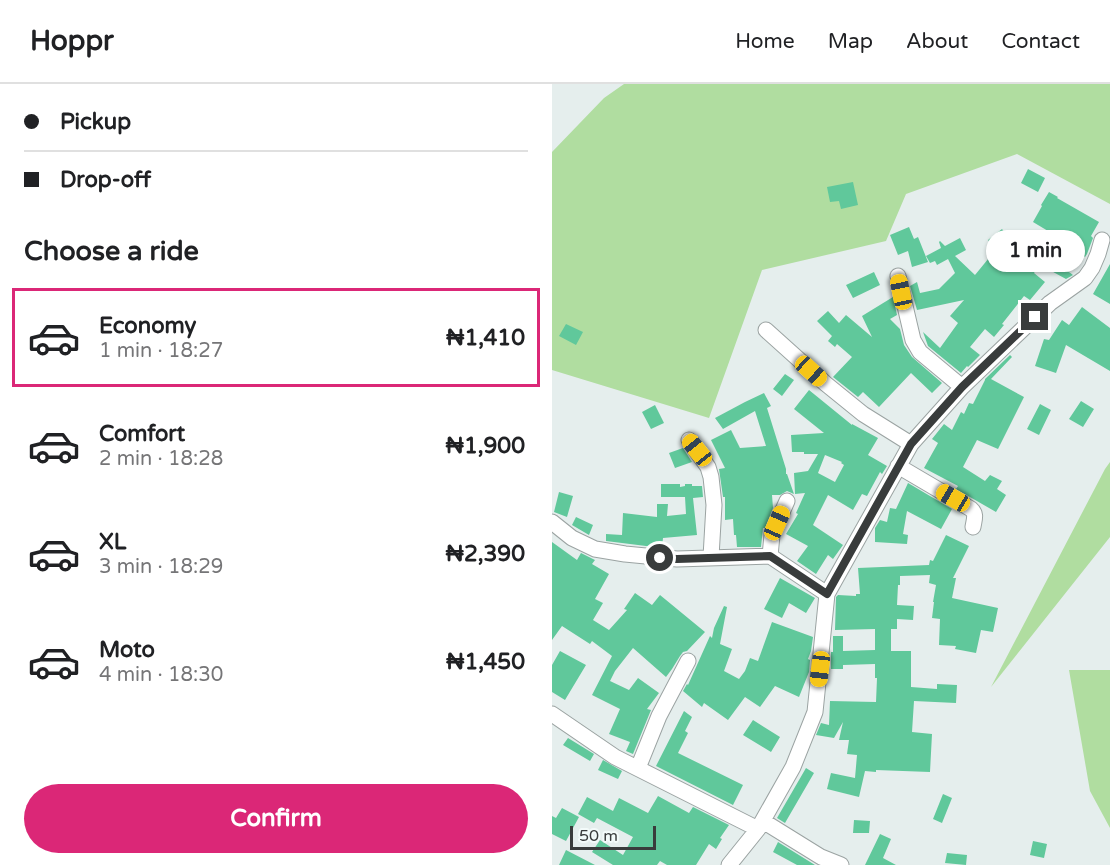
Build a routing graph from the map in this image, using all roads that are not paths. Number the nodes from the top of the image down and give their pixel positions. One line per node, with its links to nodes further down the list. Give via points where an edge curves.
1 (1102, 240): 4 (street, via 1085,278 1050,303)
2 (898, 276): 4 (street, via 915,345)
3 (766, 330): 6 (street, via 863,414)
4 (962, 387): 6 (street)
5 (689, 440): 12 (street, via 711,477)
6 (911, 444): 7 (street)
7 (898, 466): 10 (street, via 975,512); 13 (street)
8 (787, 501): 11 (street, via 772,535)
9 (552, 522): 12 (street, via 595,549 677,559)
10 (973, 527)
11 (770, 556): 12 (street); 13 (street)
12 (711, 557)
13 (827, 594): 17 (street, via 815,712 793,767)
14 (688, 661): 16 (street)
15 (552, 714): 16 (street)
16 (638, 768): 17 (street)
17 (760, 825): 18 (street); 19 (street)
18 (729, 865)
19 (841, 865)

